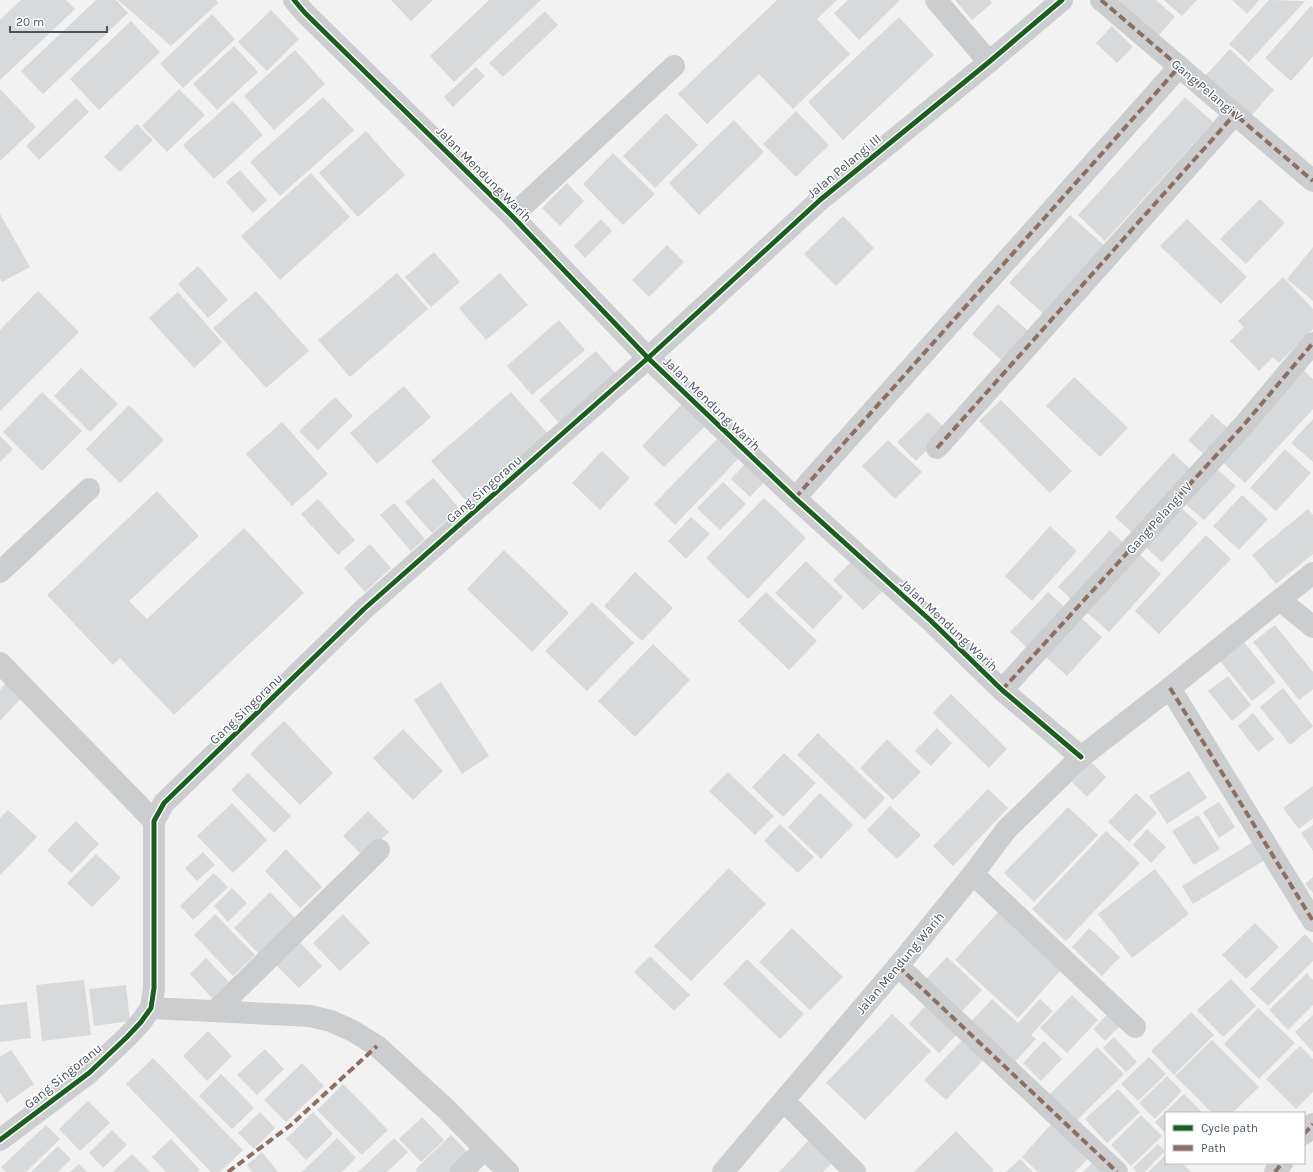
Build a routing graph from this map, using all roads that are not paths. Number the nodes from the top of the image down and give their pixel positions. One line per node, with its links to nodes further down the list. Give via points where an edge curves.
1 (294, 0): 10 (street, Jalan Mendung Warih)
2 (936, 0): 5 (street)
3 (1062, 0): 5 (street, Jalan Pelangi III)
4 (1101, 0): 7 (street, Gang Pelangi V)
5 (989, 62): 12 (street, Jalan Pelangi III, via 820,200)
6 (674, 66): 10 (street)
7 (1180, 67): 8 (street, Gang Pelangi V); 15 (street)
8 (1235, 114): 9 (street, Gang Pelangi V); 13 (street)
9 (1313, 181)
10 (512, 216): 12 (street, Jalan Mendung Warih)
11 (1313, 343): 22 (street, Gang Pelangi IV, via 1242,427)
12 (648, 358): 15 (street, Jalan Mendung Warih); 24 (street, Gang Singoranu, via 364,609 164,803)
13 (937, 448)
14 (89, 489): 16 (street)
15 (795, 498): 22 (street, Jalan Mendung Warih, via 931,621)
16 (0, 572)
17 (1313, 573): 18 (street, Jalan Mendung Warih)
18 (1280, 600): 19 (street); 21 (street, Jalan Mendung Warih)
19 (1313, 627)
20 (0, 663): 24 (street)
21 (1170, 688): 23 (street, Jalan Mendung Warih); 27 (street)
22 (1002, 690): 23 (street, Jalan Mendung Warih)
23 (1081, 757): 26 (street, Jalan Mendung Warih, via 1006,830)
24 (154, 821): 29 (street, Gang Singoranu, via 154,988)
25 (379, 850): 30 (street)
26 (973, 874): 28 (street, Jalan Mendung Warih); 31 (street)
27 (1313, 921)
28 (898, 966): 32 (street, Jalan Mendung Warih); 42 (street)
29 (151, 1008): 30 (street); 35 (street, Gang Singoranu, via 141,1022 89,1073)
30 (215, 1010): 36 (street, via 310,1016 331,1021 353,1031 377,1046 445,1108)
31 (1135, 1027)
32 (784, 1101): 40 (street, Jalan Mendung Warih); 41 (street)
33 (1313, 1124): 34 (street)
34 (1305, 1133)
35 (0, 1140)
36 (485, 1149): 38 (street); 39 (street)
37 (1281, 1164): 43 (street)
38 (461, 1172)
39 (508, 1172)
40 (722, 1172)
41 (855, 1172)
42 (1117, 1172)
43 (1275, 1172)

